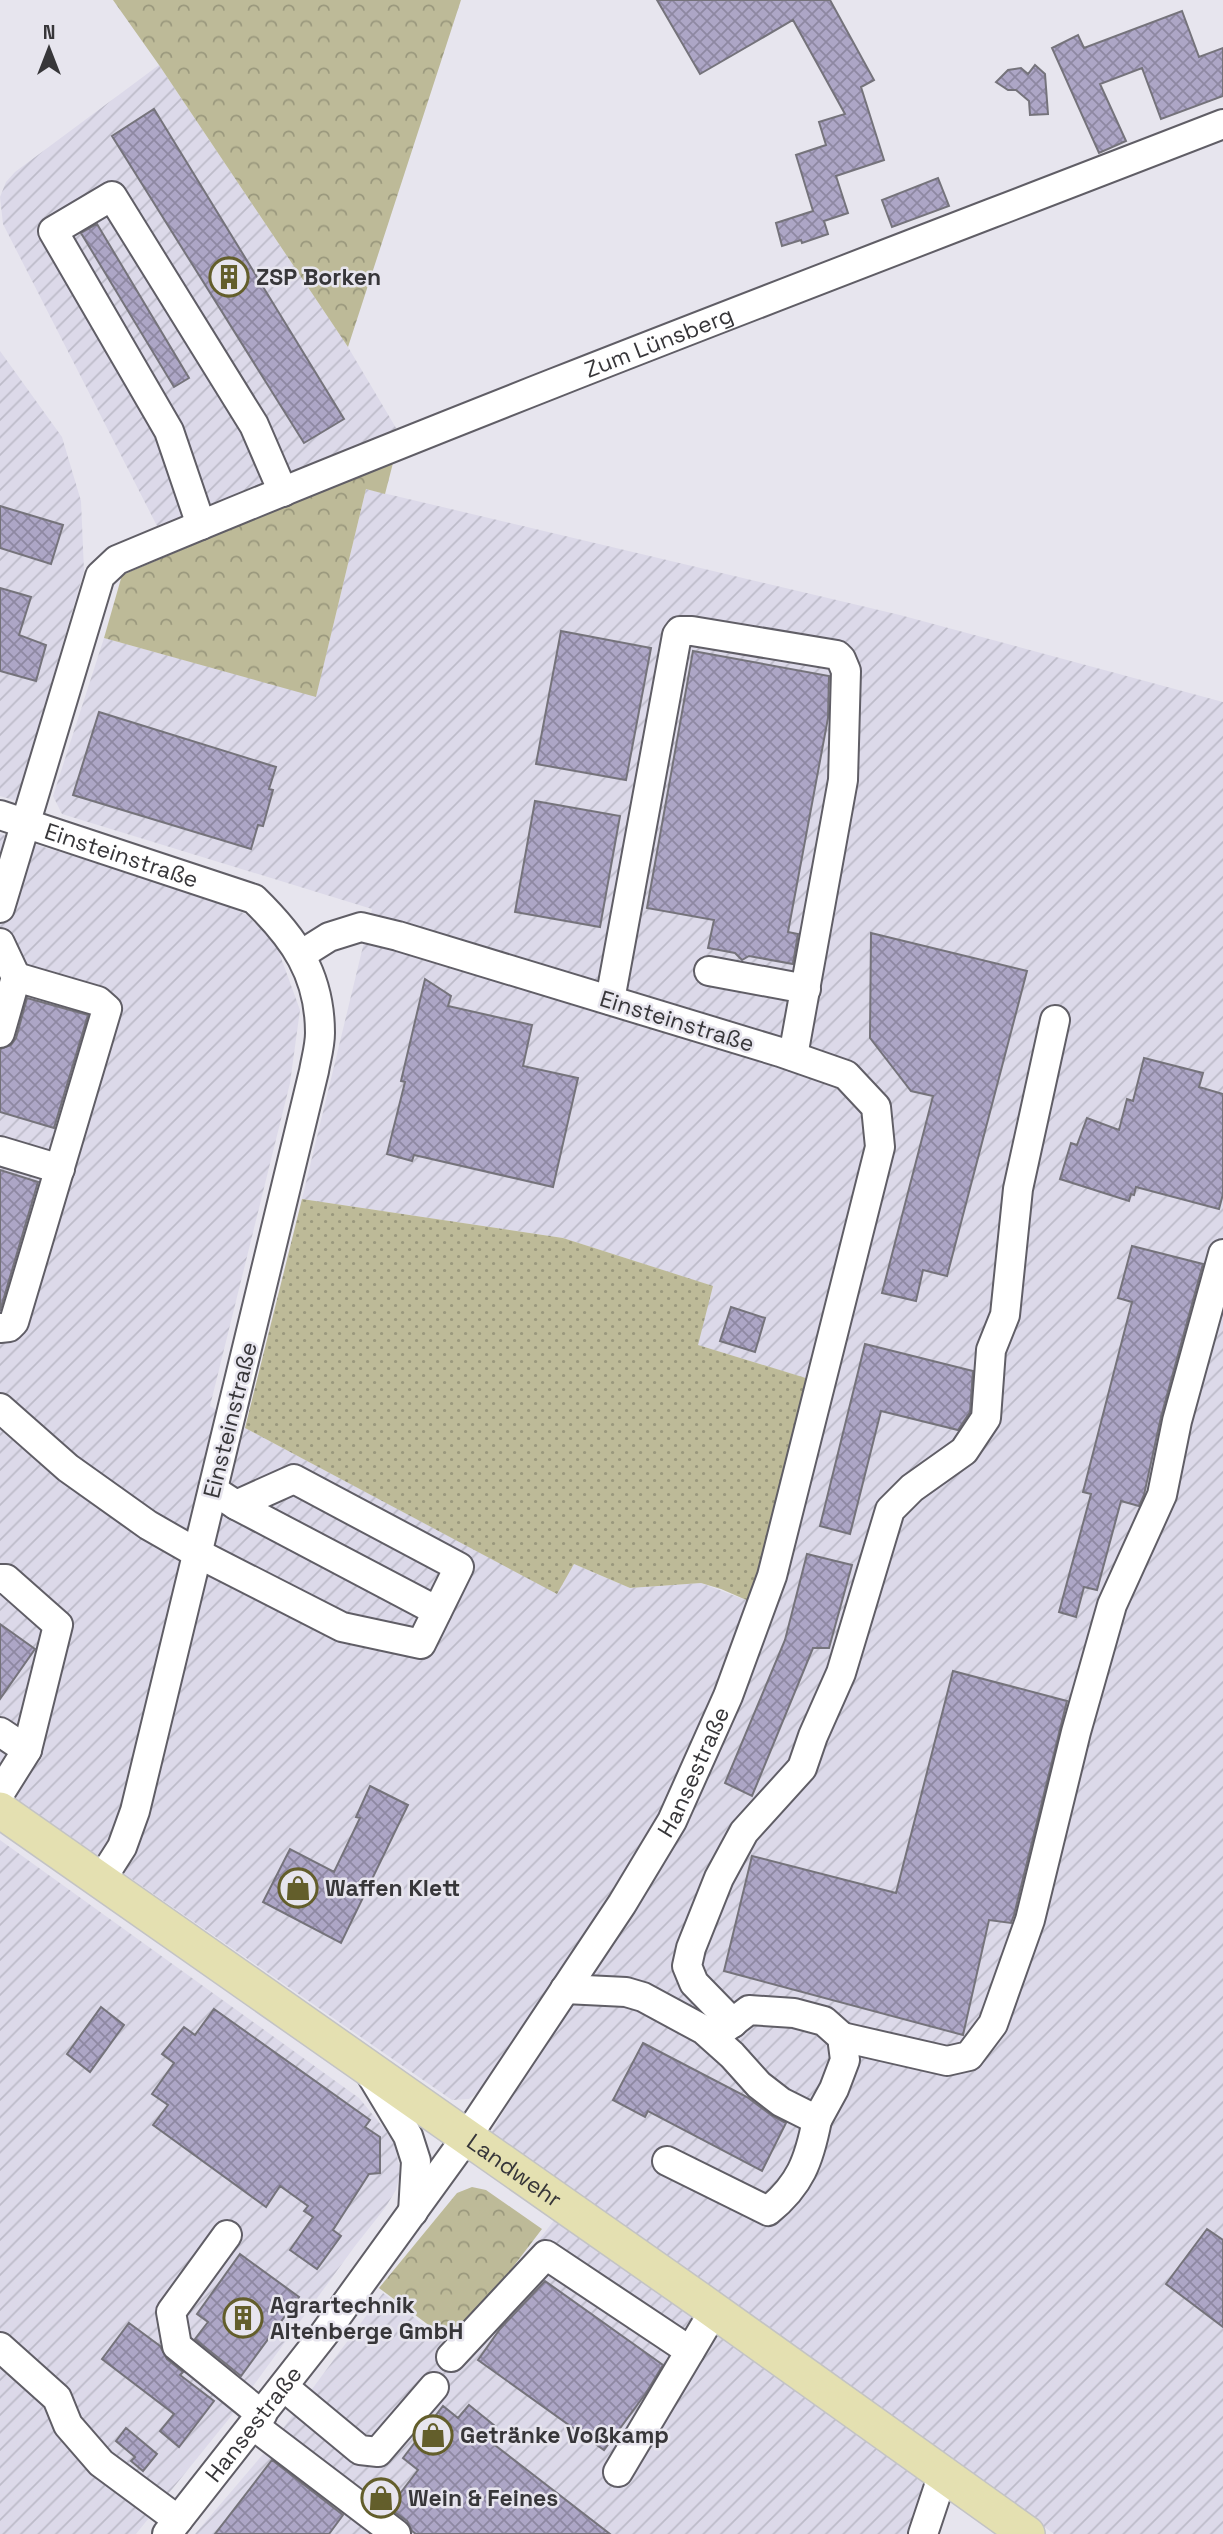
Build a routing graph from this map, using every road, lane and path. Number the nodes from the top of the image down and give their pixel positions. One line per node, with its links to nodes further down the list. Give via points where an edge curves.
1 (1223, 124): 2 (street, Zum Lünsberg)
2 (283, 492): 3 (street, Zum Lünsberg); 3 (street, via 254,425 112,196 53,231 169,432)
3 (201, 525): 4 (street, Zum Lünsberg, via 117,560 100,576)
4 (13, 819): 5 (street); 7 (street, Einsteinstraße, via 254,898)
5 (0, 908)
6 (0, 943): 9 (street)
7 (302, 954): 11 (street, Einsteinstraße, via 329,937 361,927); 21 (street, Einsteinstraße, via 315,994 320,1034)
8 (709, 971): 10 (street)
9 (16, 977): 13 (street); 16 (street, via 98,1001 107,1009)
10 (806, 989): 11 (street, via 843,780 844,664 829,653 680,631); 14 (street)
11 (610, 1000): 14 (street, Einsteinstraße)
12 (1055, 1020): 31 (street, via 1018,1189 1005,1315 990,1350 986,1418 964,1451 890,1510 841,1673 802,1768 744,1832 719,1878 687,1966)
13 (0, 1033)
14 (793, 1056): 18 (street, Einsteinstraße, via 846,1075 876,1107 880,1147)
15 (0, 1151): 16 (street)
16 (60, 1169): 19 (street, via 14,1322)
17 (1223, 1254): 32 (street, via 1177,1421 1162,1495 1112,1605 1030,1920 993,2024 970,2056 947,2061)
18 (847, 1276): 30 (street, Hansestraße, via 772,1576 728,1696 672,1821)
19 (0, 1328)
20 (0, 1408): 22 (street, via 68,1468 148,1525)
21 (225, 1497): 22 (street, Einsteinstraße); 24 (street); 24 (street, via 294,1479 459,1567)
22 (197, 1553): 24 (street, via 342,1627 421,1643); 29 (street, Einsteinstraße, via 135,1811 122,1847)
23 (0, 1579): 26 (street, via 6,1579 58,1625)
24 (438, 1611)
25 (0, 1732): 26 (street)
26 (27, 1749): 27 (street)
27 (0, 1793)
28 (0, 1810): 29 (main road, Landwehr)
29 (101, 1880): 33 (main road, Landwehr)
30 (565, 1989): 31 (street, via 626,1992 704,2030); 35 (street, Hansestraße)
31 (723, 2030): 32 (street, via 750,2010 794,2013 824,2021); 34 (street, via 759,2085)
32 (842, 2037): 34 (street, via 845,2060)
33 (367, 2068): 35 (main road, Landwehr); 37 (street, via 408,2136 415,2161)
34 (817, 2120): 36 (street, via 811,2153 788,2195 768,2211)
35 (466, 2138): 37 (street, Hansestraße); 39 (main road, Landwehr)
36 (667, 2161)
37 (413, 2212): 43 (street, Hansestraße)
38 (227, 2235): 45 (street, via 171,2312 177,2346)
39 (714, 2311): 41 (street); 47 (main road, Landwehr)
40 (0, 2347): 48 (street, via 57,2398 68,2425 101,2463)
41 (691, 2351): 42 (street, via 546,2255); 46 (street)
42 (451, 2357)
43 (284, 2386): 44 (street, via 360,2451 378,2452); 45 (street, Hansestraße)
44 (434, 2387)
45 (258, 2420): 48 (street, Hansestraße); 49 (street)
46 (618, 2472)
47 (943, 2474): 50 (street); 51 (main road, Landwehr)
48 (172, 2527)
49 (396, 2534)
50 (923, 2534)
51 (1027, 2534)

